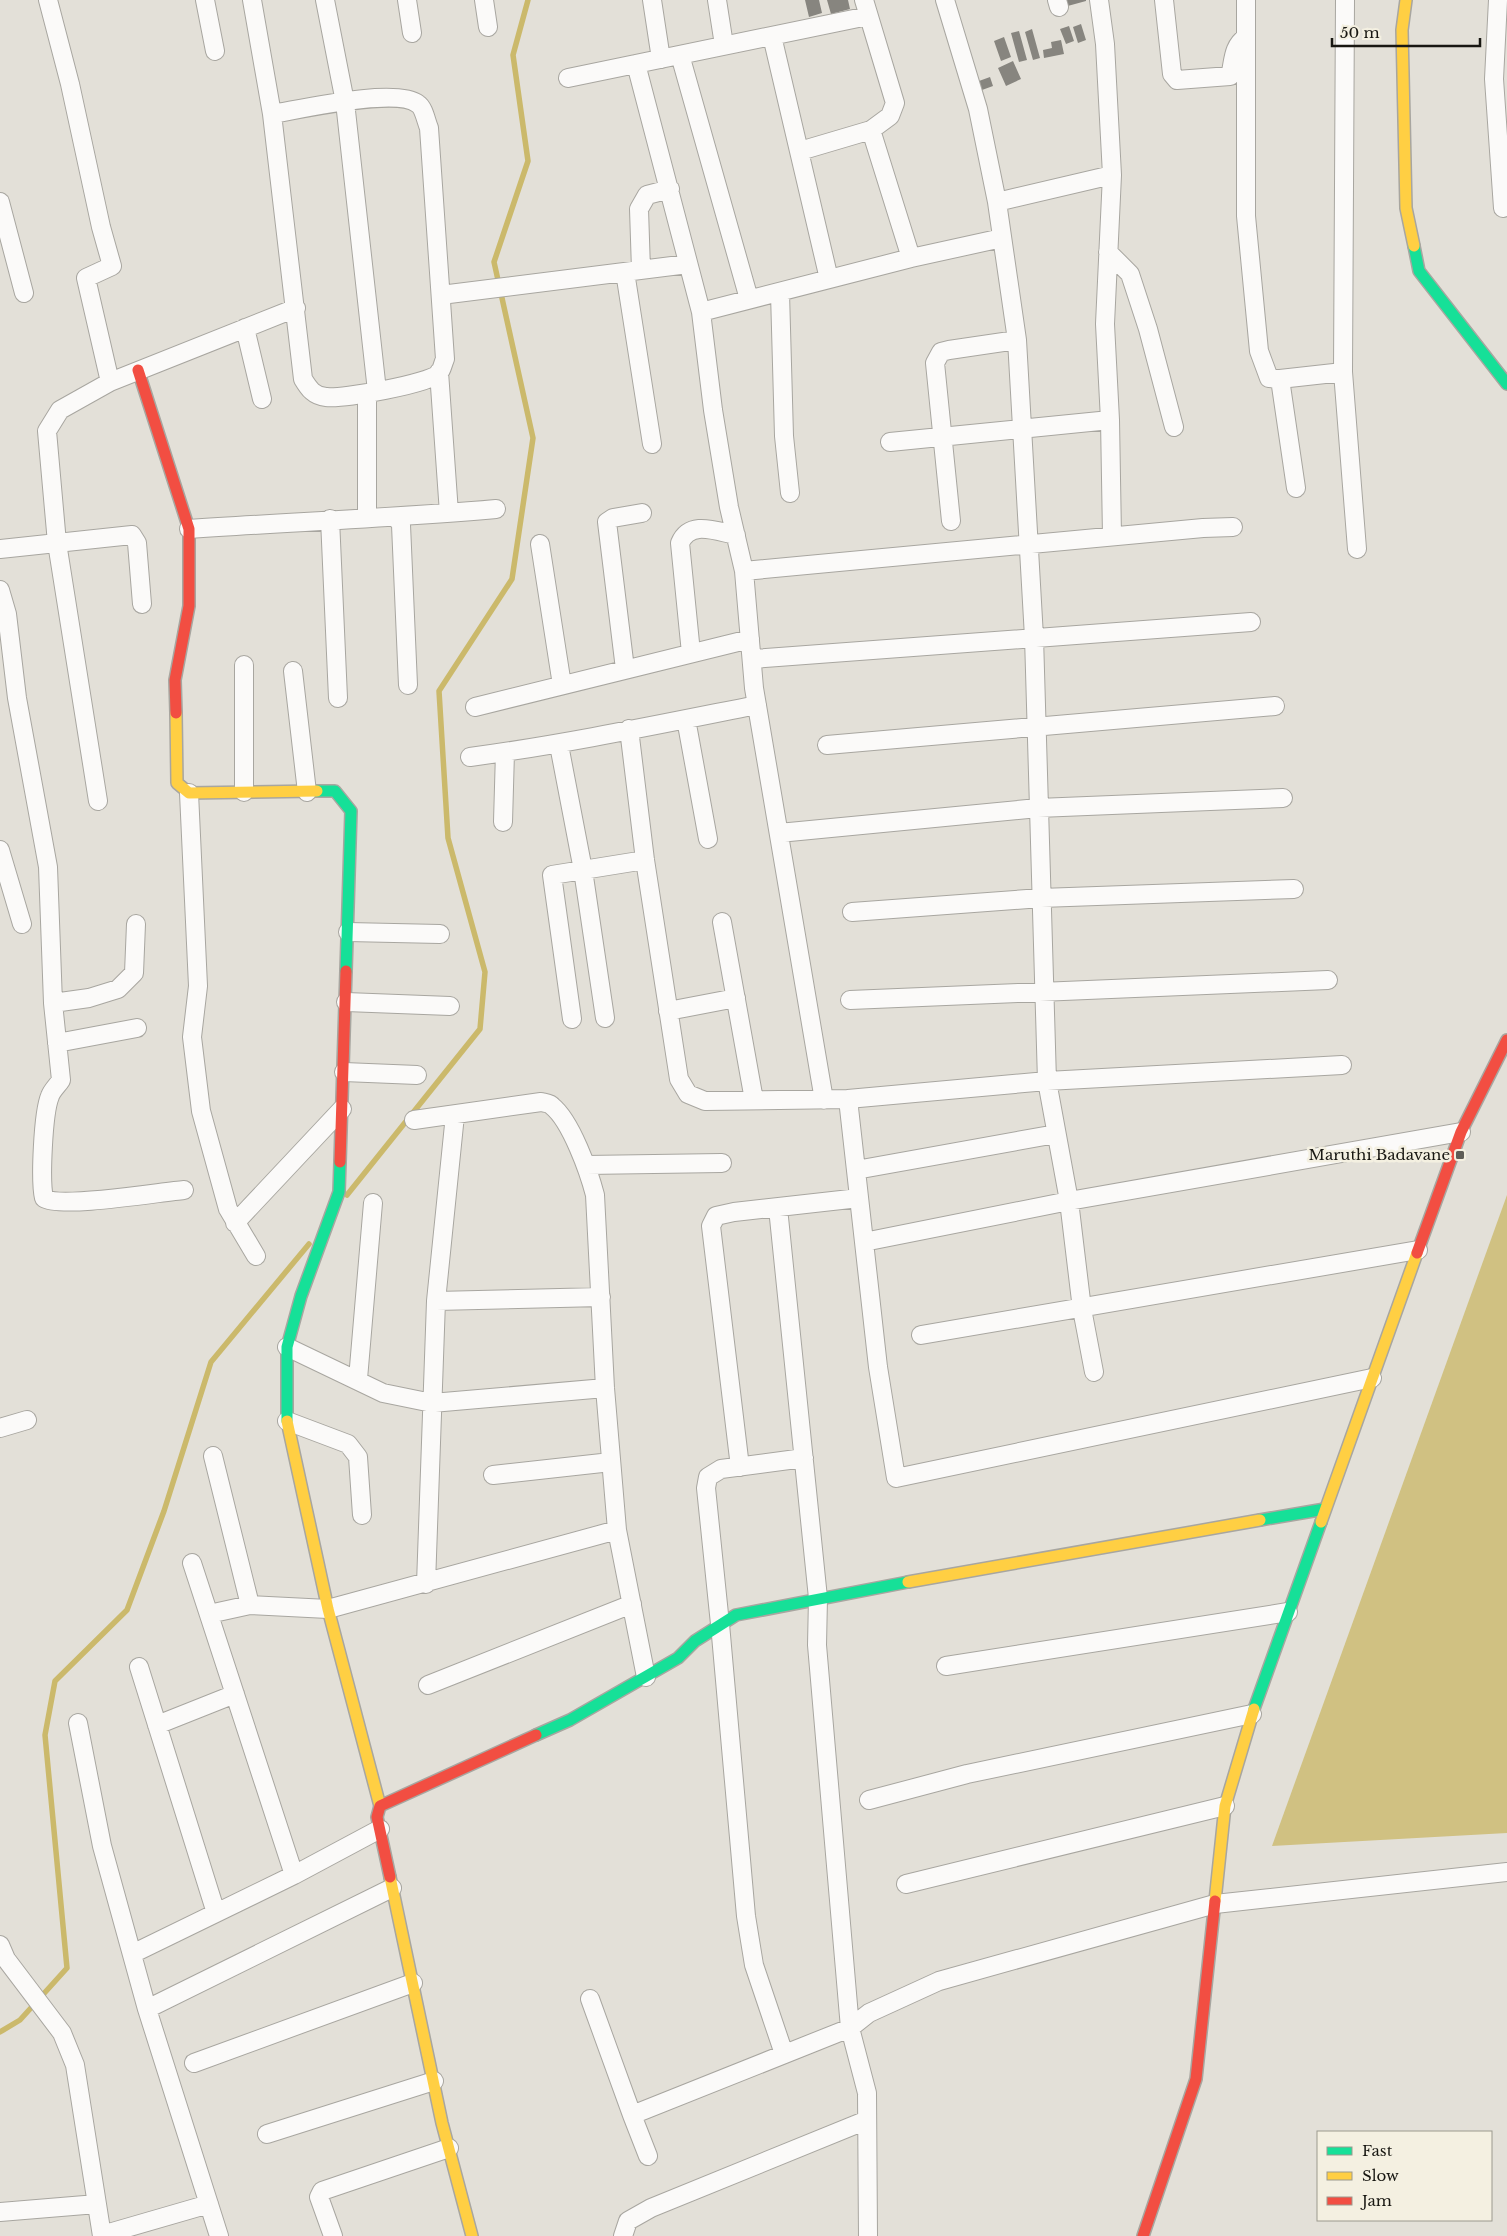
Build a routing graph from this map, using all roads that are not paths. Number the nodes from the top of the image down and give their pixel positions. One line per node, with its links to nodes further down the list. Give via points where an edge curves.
1 (48, 0): 54 (street, via 112,266 86,278)
2 (205, 0): 22 (street)
3 (252, 0): 28 (street)
4 (325, 0): 27 (street)
5 (407, 0): 18 (street)
6 (484, 0): 17 (street)
7 (652, 0): 24 (street)
8 (717, 0): 21 (street)
9 (945, 0): 34 (street, via 978,109)
10 (1099, 0): 31 (street, via 1105,44)
11 (1164, 0): 20 (street, via 1172,74 1176,80 1230,76 1239,42)
12 (1246, 0): 20 (street)
13 (1345, 0): 52 (street)
14 (1406, 0): 55 (street, via 1402,30 1406,208 1419,271)
15 (1498, 0): 35 (street, via 1494,79)
16 (866, 8): 19 (street); 29 (street, via 895,103 890,116)
17 (488, 26)
18 (412, 33)
19 (772, 36): 21 (street); 30 (street)
20 (1246, 36): 53 (street, via 1246,216 1255,314 1264,369 1269,378)
21 (724, 46): 23 (street)
22 (215, 52)
23 (680, 55): 24 (street); 45 (street)
24 (661, 58): 25 (street)
25 (636, 64): 26 (street); 32 (street)
26 (568, 78)
27 (345, 102): 28 (street); 44 (street, via 384,96 409,98 420,105 429,128); 56 (street)
28 (272, 114): 46 (street)
29 (871, 130): 30 (street); 38 (street)
30 (800, 151): 41 (street)
31 (1112, 175): 34 (street); 37 (street)
32 (670, 189): 39 (street); 40 (street, via 647,195 639,209)
33 (0, 202): 42 (street)
34 (997, 202): 36 (street)
35 (1503, 208)
36 (1002, 238): 38 (street); 49 (street)
37 (1108, 252): 58 (street, via 1105,324); 60 (street, via 1130,274)
38 (911, 258): 41 (street)
39 (688, 264): 40 (street); 47 (street)
40 (633, 271): 44 (street); 63 (street)
41 (829, 278): 43 (street)
42 (24, 293)
43 (780, 293): 45 (street); 65 (street, via 784,436)
44 (441, 295): 51 (street, via 445,358)
45 (749, 299): 47 (street)
46 (296, 308): 48 (street); 56 (street, via 303,379 312,392 326,398)
47 (701, 312): 75 (street, via 713,410)
48 (245, 328): 50 (street); 57 (street)
49 (1017, 340): 59 (street); 61 (street, via 941,352 935,363)
50 (138, 370): 54 (street); 74 (street)
51 (439, 372): 56 (street, via 429,380); 67 (street)
52 (1343, 372): 53 (street); 81 (street)
53 (1280, 379): 64 (street)
54 (110, 382): 77 (street, via 60,410 47,431)
55 (1507, 384)
56 (372, 392): 69 (street)
57 (262, 400)
58 (1110, 420): 59 (street); 76 (street)
59 (1022, 427): 61 (street); 79 (street)
60 (1174, 427)
61 (942, 436): 62 (street); 72 (street)
62 (890, 442)
63 (652, 444)
64 (1296, 488)
65 (790, 494)
66 (496, 508): 67 (street)
67 (449, 513): 70 (street)
68 (642, 513): 91 (street, via 607,522)
69 (368, 517): 70 (street); 71 (street)
70 (397, 518): 93 (street, via 400,525)
71 (330, 519): 74 (street); 95 (street)
72 (951, 521)
73 (1232, 527): 76 (street)
74 (189, 529): 108 (street, via 189,606 175,680 174,714 177,783)
75 (736, 535): 82 (street); 88 (street, via 695,528 684,534 680,543)
76 (1112, 536): 79 (street)
77 (58, 543): 80 (street); 84 (street, via 132,535 137,543); 110 (street)
78 (540, 544): 94 (street)
79 (1028, 544): 82 (street); 86 (street)
80 (0, 549)
81 (1357, 549)
82 (744, 571): 87 (street)
83 (0, 590): 131 (street, via 48,867)
84 (142, 604)
85 (1251, 622): 86 (street)
86 (1034, 637): 89 (street); 100 (street)
87 (750, 639): 88 (street); 89 (street)
88 (690, 653): 91 (street)
89 (752, 659): 96 (street)
90 (244, 666): 106 (street)
91 (624, 669): 94 (street)
92 (293, 671): 107 (street)
93 (408, 685)
94 (562, 685): 98 (street)
95 (338, 698)
96 (757, 705): 99 (street); 113 (street)
97 (1275, 706): 100 (street)
98 (475, 707)
99 (686, 719): 101 (street); 114 (street)
100 (1036, 726): 103 (street); 111 (street)
101 (629, 729): 102 (street); 116 (street)
102 (559, 745): 104 (street); 117 (street)
103 (827, 745)
104 (505, 752): 105 (street); 112 (street)
105 (470, 757)
106 (244, 792): 107 (street); 108 (street)
107 (307, 792): 124 (street, via 335,792 351,811)
108 (189, 793): 159 (street, via 198,986 192,1037 195,1068 201,1111 214,1162)
109 (1283, 798): 111 (street)
110 (98, 802)
111 (1038, 808): 113 (street); 119 (street)
112 (503, 822)
113 (779, 833): 145 (street)
114 (708, 839)
115 (0, 850): 122 (street)
116 (645, 860): 117 (street); 133 (street)
117 (582, 870): 134 (street); 135 (street, via 552,875)
118 (1294, 889): 119 (street)
119 (1041, 898): 120 (street); 127 (street)
120 (852, 912)
121 (722, 922): 128 (street)
122 (22, 924)
123 (136, 924): 131 (street, via 134,973 118,989 89,998)
124 (348, 932): 125 (street); 130 (street)
125 (440, 934)
126 (1328, 980): 127 (street)
127 (1044, 991): 129 (street); 142 (street)
128 (736, 998): 133 (street); 144 (street)
129 (850, 1000)
130 (346, 1002): 132 (street); 140 (street)
131 (53, 1003): 138 (street)
132 (450, 1006)
133 (668, 1012): 144 (street, via 679,1079 688,1094 705,1101)
134 (605, 1018)
135 (572, 1019)
136 (137, 1028): 138 (street)
137 (1507, 1040): 149 (street)
138 (57, 1043): 154 (street, via 61,1080 50,1095 47,1107 42,1181 44,1198 50,1202 81,1201)
139 (1342, 1065): 142 (street)
140 (344, 1072): 141 (street); 146 (street)
141 (417, 1075)
142 (1047, 1081): 143 (street); 150 (street)
143 (848, 1099): 145 (street); 153 (street)
144 (754, 1100): 145 (street)
145 (824, 1100)
146 (342, 1109): 159 (street); 167 (street, via 338,1192 301,1296)
147 (455, 1115): 148 (street); 152 (street, via 541,1102 552,1105); 164 (street)
148 (414, 1120)
149 (1461, 1132): 156 (street); 161 (street)
150 (1056, 1134): 153 (street); 156 (street)
151 (722, 1162): 152 (street)
152 (586, 1165): 163 (street, via 596,1195)
153 (856, 1170): 155 (street)
154 (184, 1190)
155 (859, 1198): 158 (street); 160 (street)
156 (1069, 1200): 160 (street); 165 (street)
157 (373, 1203): 170 (street)
158 (778, 1208): 177 (street); 179 (street, via 716,1216 711,1226)
159 (235, 1223): 162 (street)
160 (864, 1242): 169 (street, via 878,1366 896,1478)
161 (1418, 1250): 165 (street); 169 (street)
162 (256, 1256)
163 (601, 1297): 164 (street); 171 (street)
164 (436, 1301): 172 (street)
165 (1082, 1308): 166 (street); 168 (street)
166 (921, 1335)
167 (287, 1347): 170 (street); 174 (street)
168 (1094, 1372)
169 (1372, 1378): 181 (street)
170 (358, 1379): 172 (street, via 383,1393)
171 (605, 1388): 172 (street); 178 (street)
172 (432, 1403): 185 (street)
173 (27, 1420): 175 (street)
174 (287, 1421): 182 (street, via 348,1444 358,1457); 189 (street)
175 (0, 1428)
176 (213, 1456): 188 (street)
177 (804, 1458): 179 (street); 186 (street)
178 (611, 1462): 180 (street); 183 (street)
179 (740, 1466): 192 (street, via 722,1469 708,1477 706,1488)
180 (492, 1475)
181 (1325, 1509): 186 (street); 190 (street)
182 (362, 1515)
183 (617, 1530): 185 (street); 187 (street)
184 (192, 1563): 191 (street)
185 (426, 1584): 189 (street)
186 (818, 1598): 192 (street, via 736,1615); 216 (street, via 817,1645)
187 (632, 1604): 195 (street); 196 (street)
188 (250, 1606): 189 (street); 191 (street)
189 (328, 1609): 202 (street)
190 (1288, 1612): 193 (street); 198 (street)
191 (209, 1614): 197 (street)
192 (720, 1624): 195 (street, via 678,1658); 217 (street, via 746,1916 754,1965)
193 (946, 1666)
194 (139, 1667): 200 (street)
195 (646, 1677): 202 (street, via 570,1720)
196 (428, 1685)
197 (235, 1694): 200 (street); 206 (street)
198 (1252, 1714): 201 (street, via 967,1774); 203 (street)
199 (78, 1723): 212 (street, via 102,1846)
200 (157, 1725): 210 (street)
201 (869, 1800)
202 (380, 1806): 204 (street, via 377,1817)
203 (1225, 1806): 207 (street); 209 (street)
204 (380, 1829): 206 (street); 208 (street)
205 (1507, 1872): 209 (street)
206 (294, 1875): 210 (street)
207 (906, 1884)
208 (392, 1888): 213 (street); 215 (street)
209 (1215, 1904): 216 (street, via 939,1981 870,2013); 234 (street, via 1196,2080)
210 (216, 1913): 212 (street)
211 (2, 1954): 225 (street, via 69,2046 76,2065)
212 (132, 1954): 215 (street)
213 (413, 1983): 218 (street); 219 (street)
214 (590, 1999): 220 (street)
215 (147, 2009): 226 (street)
216 (850, 2028): 217 (street); 221 (street, via 867,2093)
217 (784, 2054): 220 (street)
218 (194, 2063)
219 (434, 2081): 222 (street); 223 (street)
220 (632, 2114): 224 (street)
221 (867, 2120): 232 (street, via 651,2208 628,2221); 233 (street)
222 (267, 2134)
223 (449, 2148): 230 (street, via 322,2191 319,2197); 231 (street)
224 (648, 2156)
225 (97, 2204): 227 (street); 228 (street)
226 (209, 2204): 228 (street); 229 (street)
227 (0, 2212)
228 (102, 2236)
229 (219, 2236)
230 (332, 2236)
231 (472, 2236)
232 (623, 2236)
233 (868, 2236)
234 (1143, 2236)

